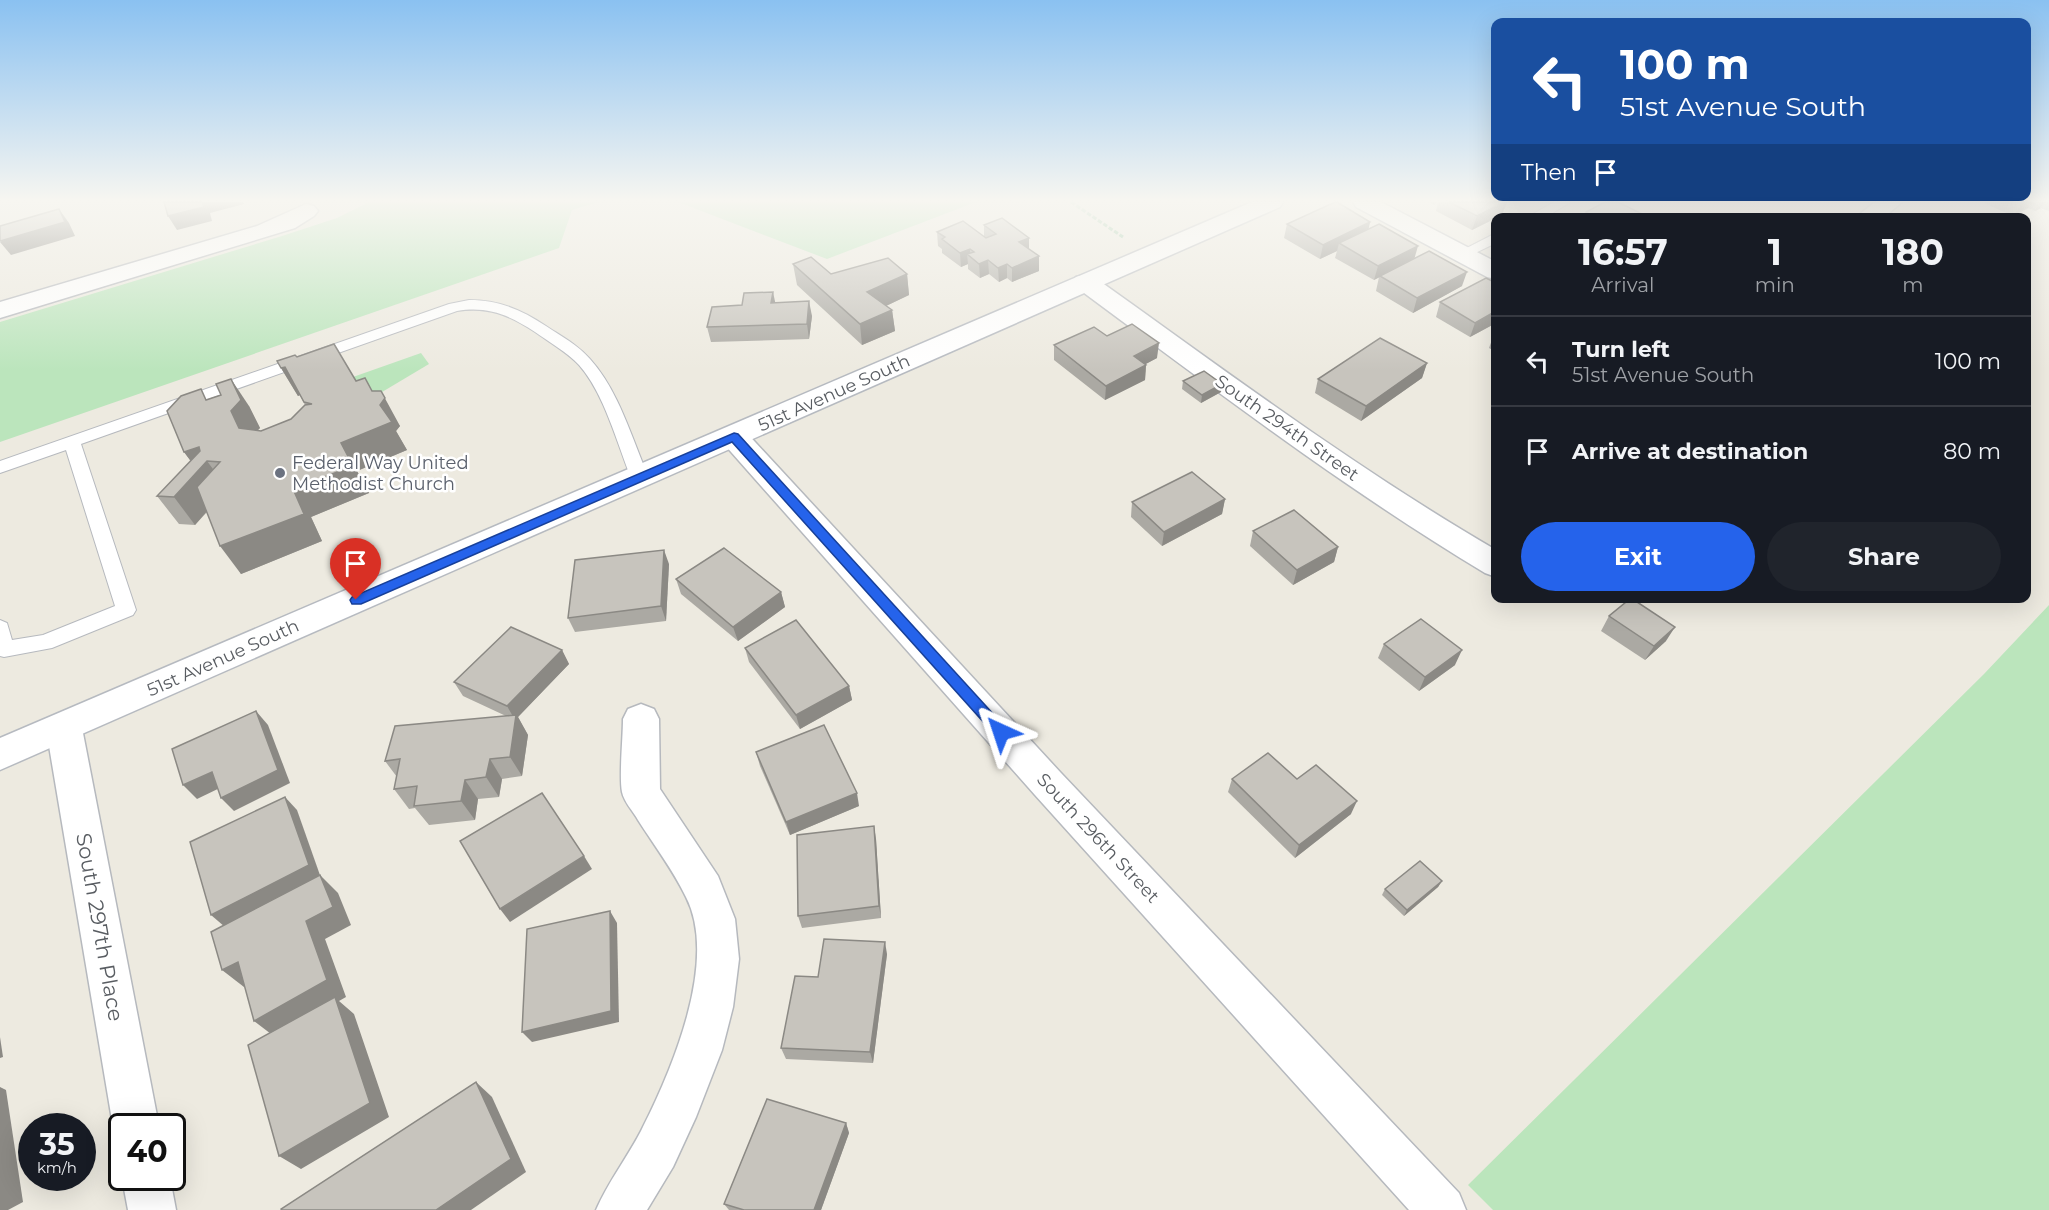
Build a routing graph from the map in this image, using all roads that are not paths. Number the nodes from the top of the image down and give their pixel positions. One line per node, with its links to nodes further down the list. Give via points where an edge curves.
1 (173, 258): 6 (street)
2 (1141, 258): 5 (street, 51st Avenue South)
3 (1470, 258): 4 (street)
4 (1491, 269)
5 (1085, 282): 7 (street, 51st Avenue South); 11 (street, South 294th Street, via 1326,457)
6 (0, 310)
7 (734, 437): 10 (street, 51st Avenue South); 21 (street, South 296th Street)
8 (72, 442): 9 (lane); 10 (lane, via 454,307 484,303 527,319 588,366); 13 (lane, via 126,610)
9 (0, 467)
10 (640, 478): 15 (street, 51st Avenue South)
11 (1491, 562)
12 (0, 628): 13 (lane)
13 (2, 655)
14 (641, 719): 20 (street, via 641,792 704,889 715,919 718,959 711,1007 692,1071 656,1150)
15 (64, 728): 16 (street, 51st Avenue South); 17 (street, South 297th Place)
16 (0, 755)
17 (134, 1113)
18 (148, 1191): 19 (street)
19 (152, 1210)
20 (620, 1210)
21 (1442, 1210)

